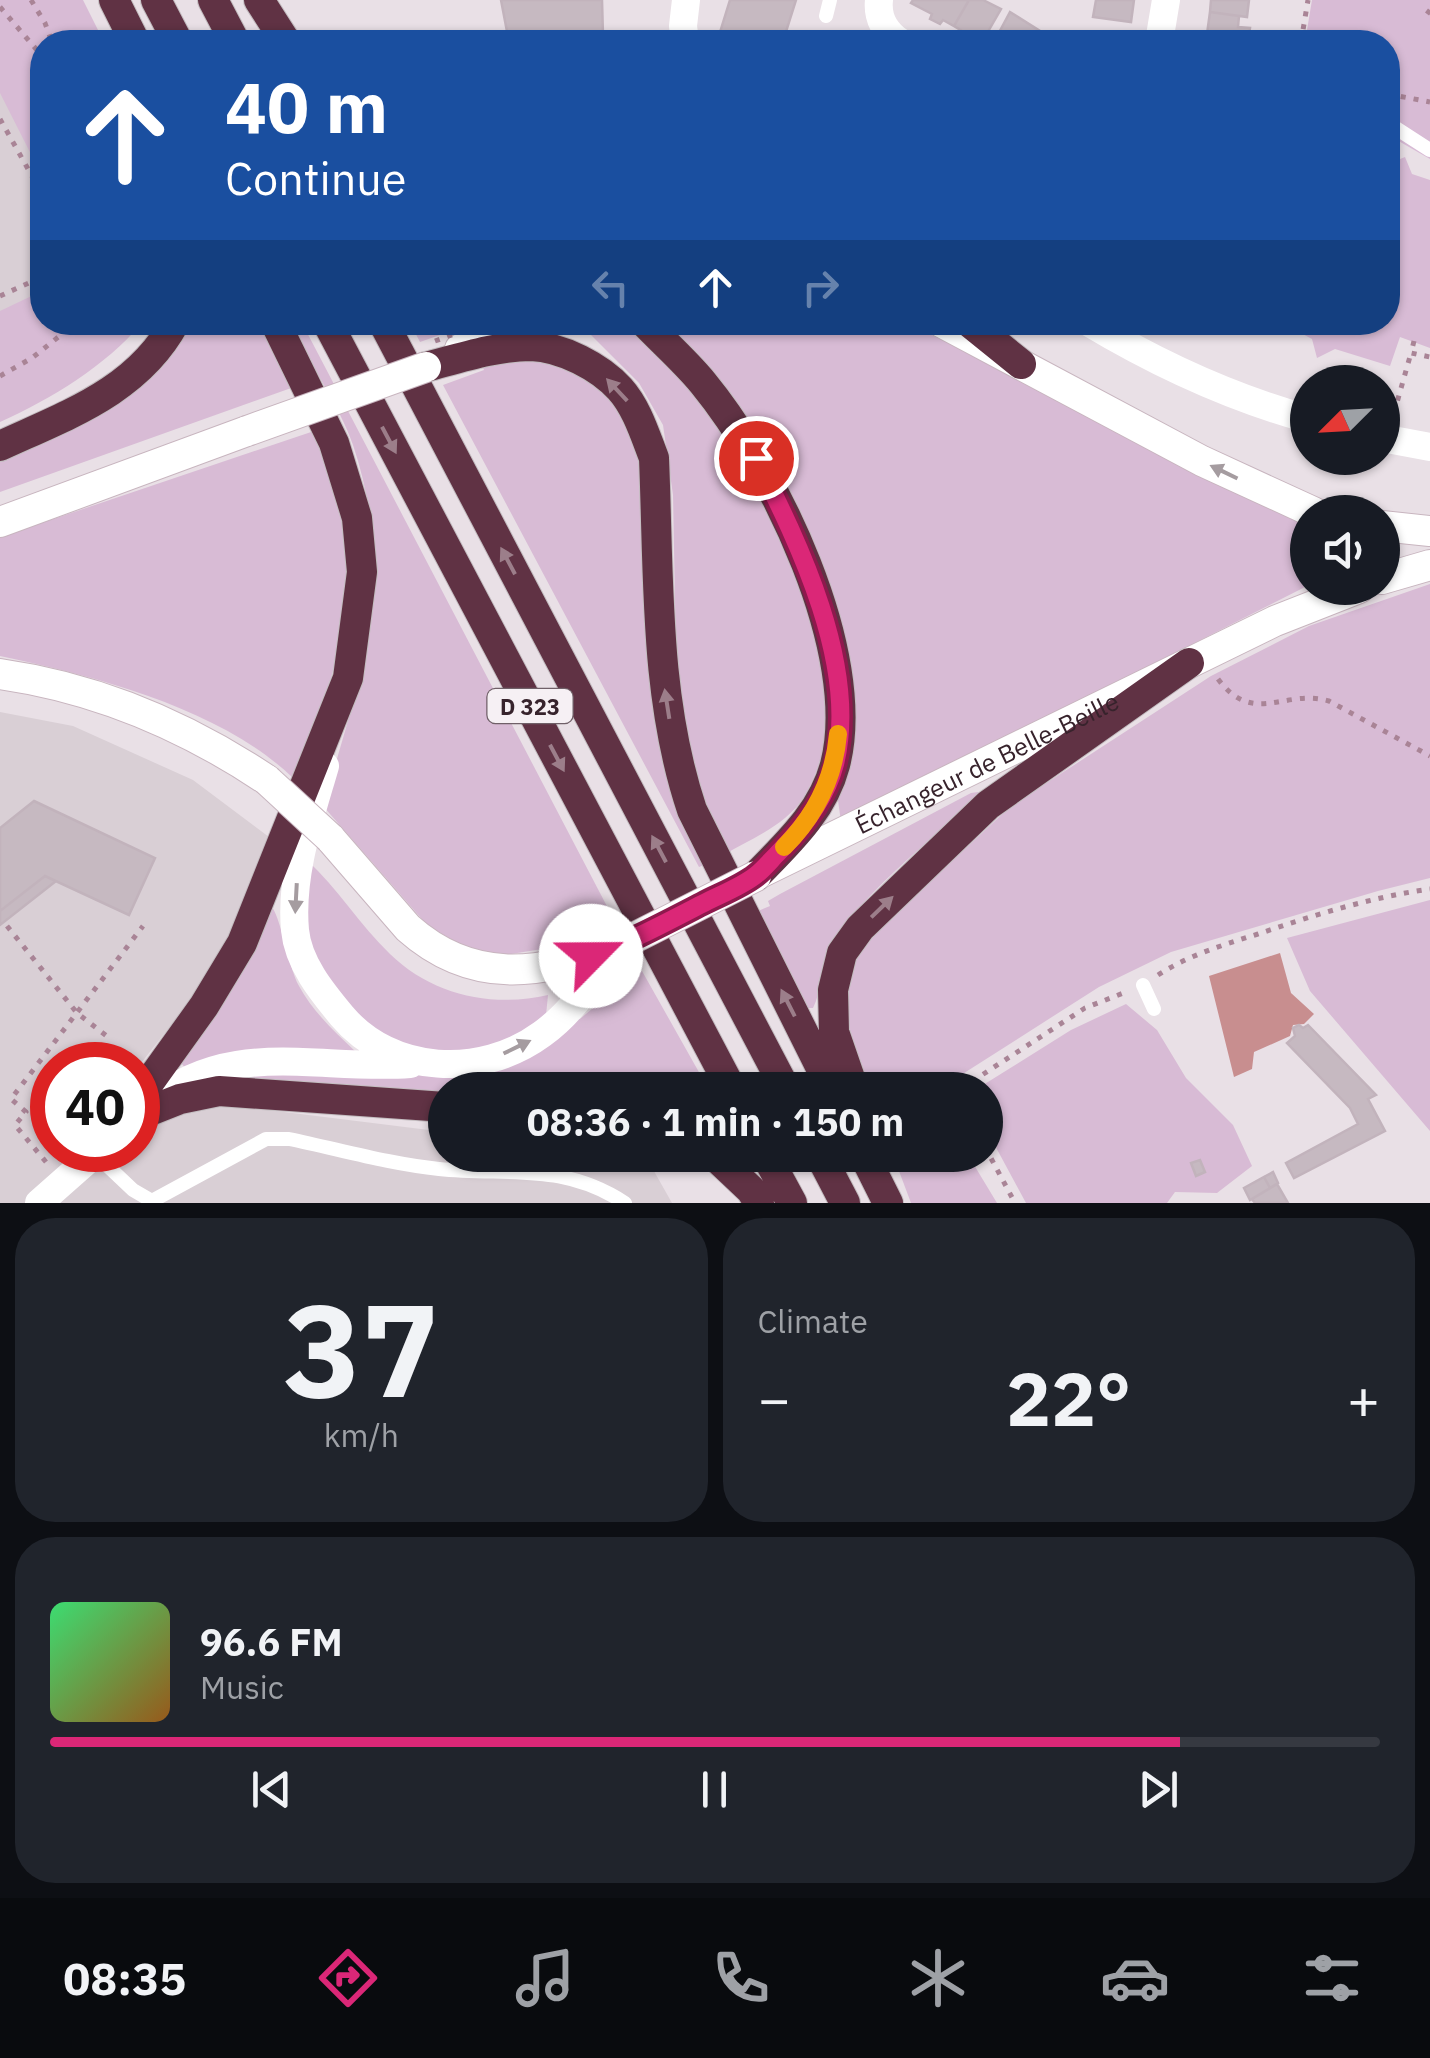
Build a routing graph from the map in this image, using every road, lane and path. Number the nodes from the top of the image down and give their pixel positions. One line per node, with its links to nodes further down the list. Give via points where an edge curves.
1 (31, 0): 12 (path)
2 (156, 0): 13 (highway)
3 (213, 0): 14 (highway)
4 (259, 0): 15 (highway)
5 (686, 0): 16 (street)
6 (830, 0): 11 (lane)
7 (880, 0): 17 (street)
8 (1166, 0): 18 (street)
9 (1308, 0): 19 (path)
10 (0, 8): 20 (path)
11 (826, 16)
12 (48, 30)
13 (172, 30)
14 (229, 30)
15 (278, 30)
16 (683, 30)
17 (888, 30)
18 (1161, 30)
19 (1303, 30)
20 (30, 42)
21 (1400, 96): 22 (path)
22 (1430, 102)
23 (0, 119): 26 (path)
24 (1400, 130): 25 (lane)
25 (1430, 150)
26 (30, 173)
27 (30, 282): 28 (path)
28 (0, 296)
29 (61, 335): 45 (path)
30 (168, 335): 49 (highway, via 118,388)
31 (281, 335): 60 (highway, via 334,443 357,518 362,572)
32 (334, 335): 73 (highway, D 323, one-way to 73)
33 (389, 335): 74 (highway, D 323, one-way to 33)
34 (503, 335): 40 (street)
35 (657, 335): 62 (highway, via 703,382 756,458 802,556 835,661 836,762 794,837)
36 (965, 335): 43 (street)
37 (985, 335): 43 (highway)
38 (1110, 335): 47 (street, via 1198,381)
39 (1414, 341): 41 (path)
40 (474, 348): 44 (highway); 75 (highway, one-way to 40, via 682,779 664,696 654,458 641,422 620,390 564,353 534,346)
41 (1411, 352): 42 (path); 46 (path)
42 (1430, 357)
43 (1022, 364): 51 (street, one-way to 43)
44 (426, 368): 52 (street, bridge)
45 (0, 376)
46 (1400, 388)
47 (1290, 413)
48 (1400, 435): 50 (street)
49 (0, 446)
50 (1430, 447)
51 (1290, 501)
52 (0, 522)
53 (1400, 528): 54 (street)
54 (1430, 531)
55 (1430, 565): 56 (street)
56 (1400, 574)
57 (1314, 605): 58 (street, Échangeur de Belle-Beille)
58 (1193, 661): 61 (path, via 1232,697 1268,704 1316,698); 62 (street, Échangeur de Belle-Beille); 76 (highway, one-way to 58, via 834,1032 833,990 842,954 860,928 988,805)
59 (0, 674): 66 (street, Échangeur de Belle-Beille, bridge, via 134,708 190,732 267,780 330,838 408,928 460,962 525,970)
60 (341, 701): 72 (street, one-way to 72, via 302,852 295,934 314,983 348,1023 379,1048); 79 (highway, via 242,943)
61 (1430, 756)
62 (756, 876): 66 (street, Échangeur de Belle-Beille, bridge)
63 (1430, 890): 67 (path, via 1332,911 1214,948)
64 (7, 926): 69 (path)
65 (142, 926): 69 (path)
66 (616, 947): 72 (street, one-way to 66, via 494,1058 542,1035)
67 (1143, 986): 68 (lane); 77 (path, via 1085,1008)
68 (1154, 1009)
69 (77, 1012): 70 (path); 71 (path)
70 (108, 1037)
71 (54, 1042)
72 (416, 1063): 80 (street, via 232,1063)
73 (723, 1072)
74 (777, 1072)
75 (823, 1072)
76 (848, 1072)
77 (986, 1072)
78 (30, 1074): 83 (path, via 11,1099 26,1112 14,1125)
79 (160, 1076)
80 (160, 1096)
81 (160, 1104): 82 (highway, via 219,1090)
82 (428, 1106)
83 (30, 1143)
84 (74, 1172): 93 (street)
85 (116, 1172): 92 (lane)
86 (732, 1172): 95 (highway)
87 (775, 1172): 96 (highway)
88 (829, 1172): 97 (highway)
89 (873, 1172): 98 (highway)
90 (881, 1172): 98 (highway)
91 (998, 1172): 99 (path)
92 (156, 1202): 94 (lane, via 266,1139 288,1139 436,1169 532,1170 604,1190)
93 (38, 1203)
94 (625, 1203)
95 (759, 1203)
96 (792, 1203)
97 (845, 1203)
98 (890, 1203)
99 (1014, 1203)

